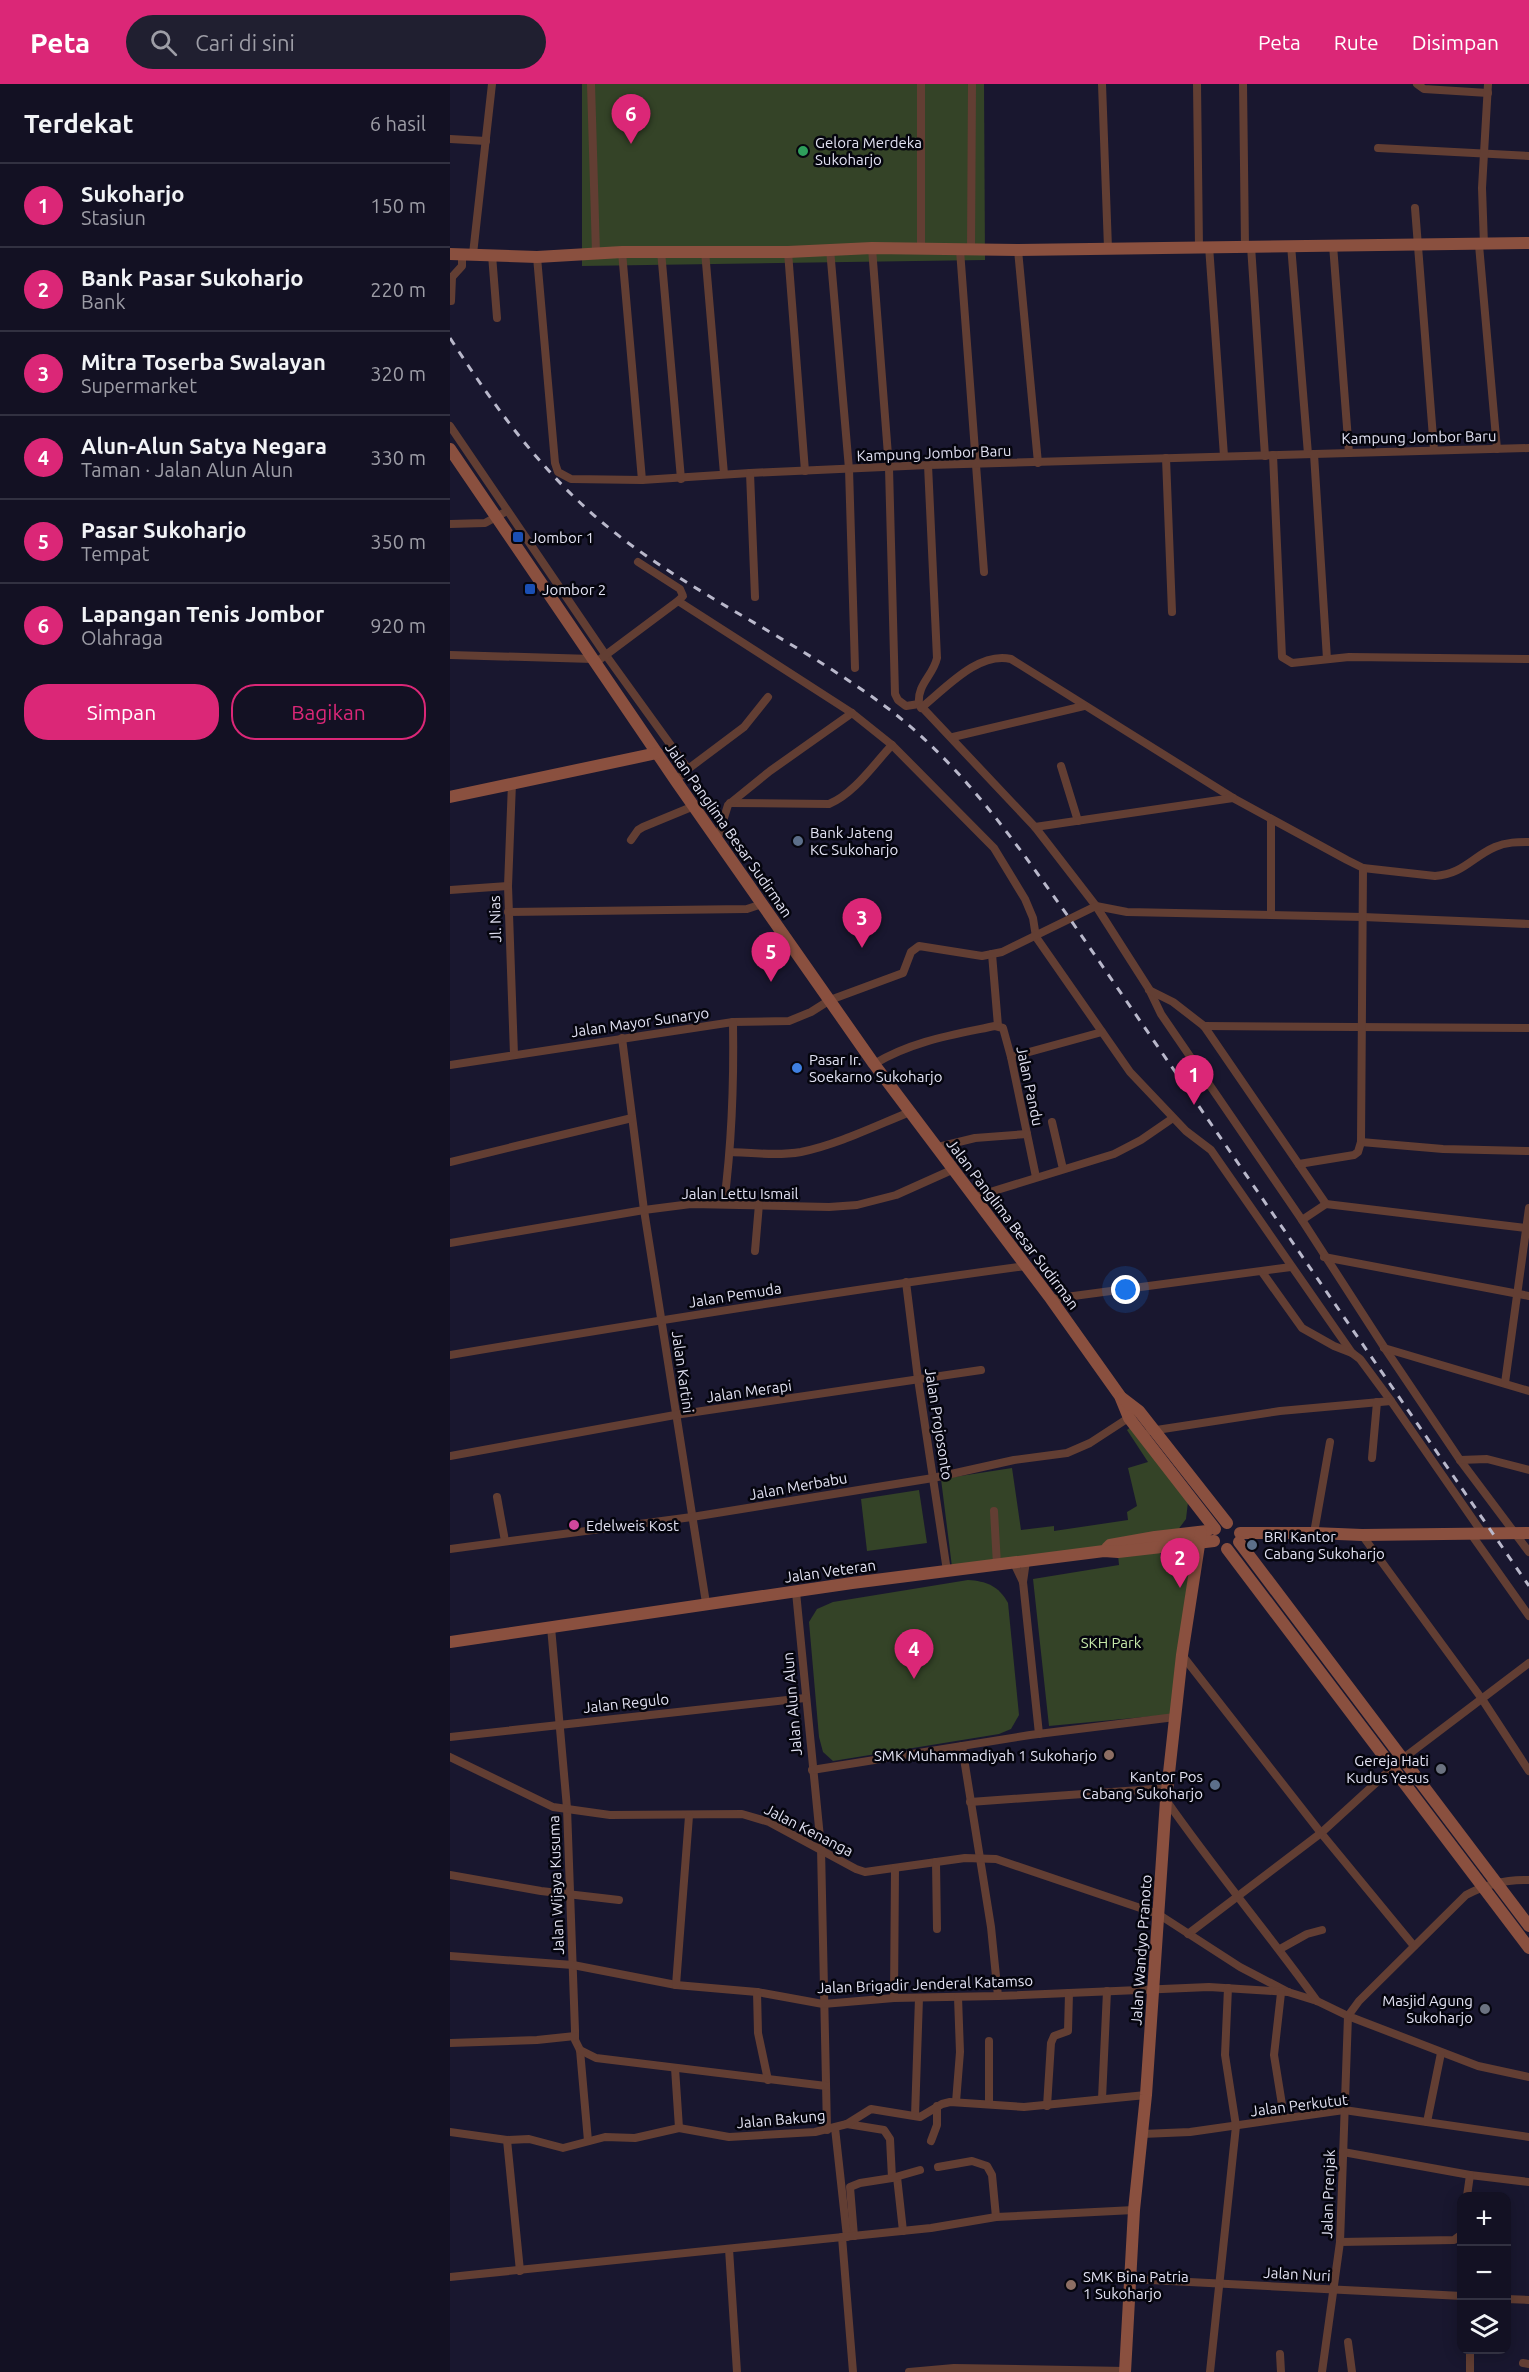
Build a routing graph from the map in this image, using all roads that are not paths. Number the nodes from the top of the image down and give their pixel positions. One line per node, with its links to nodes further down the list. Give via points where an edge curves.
1 (492, 84): 11 (street)
2 (591, 84): 33 (street)
3 (921, 84): 26 (street)
4 (972, 84): 27 (street)
5 (1102, 84): 24 (street)
6 (1197, 84): 22 (street)
7 (1243, 84): 19 (street)
8 (1417, 84): 9 (street, via 1424,89)
9 (1488, 88): 13 (street)
10 (450, 139): 11 (street)
11 (486, 141): 34 (street)
12 (1378, 148): 13 (street)
13 (1485, 152): 14 (street); 18 (street)
14 (1529, 156)
15 (1415, 208): 21 (street)
16 (1529, 243): 18 (main road)
17 (1291, 245): 19 (main road); 20 (main road); 45 (street)
18 (1482, 245): 21 (main road); 42 (street)
19 (1248, 246): 22 (main road); 47 (street)
20 (1333, 246): 21 (main road); 44 (street)
21 (1417, 246): 43 (street)
22 (1204, 247): 24 (main road); 46 (street)
23 (872, 248): 25 (main road); 26 (main road); 52 (street)
24 (1108, 248): 28 (main road)
25 (830, 249): 32 (main road); 53 (street)
26 (921, 249): 27 (main road)
27 (965, 250): 28 (main road); 51 (street)
28 (1018, 250): 49 (street)
29 (661, 251): 30 (main road); 31 (main road); 57 (street)
30 (705, 251): 32 (main road); 56 (street)
31 (622, 252): 33 (main road); 58 (street)
32 (788, 252): 54 (street)
33 (596, 253): 36 (main road)
34 (462, 254): 35 (main road); 37 (street, via 462,267 452,277)
35 (492, 255): 36 (main road); 38 (street)
36 (537, 257): 58 (street, Kampung Jombor Baru, via 558,472 571,479)
37 (451, 301)
38 (496, 318)
39 (450, 426): 59 (street)
40 (1529, 448): 42 (street, Kampung Jombor Baru)
41 (450, 449): 60 (main road, Jalan Panglima Besar Sudirman)
42 (1497, 449): 43 (street, Kampung Jombor Baru)
43 (1434, 450): 44 (street, Kampung Jombor Baru)
44 (1349, 453): 45 (street, Kampung Jombor Baru)
45 (1311, 454): 47 (street, Kampung Jombor Baru); 69 (street)
46 (1224, 456): 47 (street, Kampung Jombor Baru); 48 (street, Kampung Jombor Baru)
47 (1269, 456): 69 (street, via 1282,657 1292,663)
48 (1166, 458): 49 (street, Kampung Jombor Baru); 66 (street)
49 (1038, 463): 51 (street, Kampung Jombor Baru)
50 (928, 465): 51 (street, Kampung Jombor Baru); 52 (street, Kampung Jombor Baru); 74 (street, via 937,658 921,685)
51 (975, 465): 63 (street)
52 (889, 468): 53 (street, Kampung Jombor Baru); 74 (street, via 896,694 906,706)
53 (849, 469): 54 (street, Kampung Jombor Baru); 72 (street)
54 (805, 471): 55 (street, Kampung Jombor Baru)
55 (750, 473): 56 (street, Kampung Jombor Baru); 64 (street)
56 (724, 474): 57 (street, Kampung Jombor Baru)
57 (681, 479): 58 (street, Kampung Jombor Baru)
58 (642, 480)
59 (507, 511): 60 (street); 67 (street)
60 (496, 519): 61 (street, via 479,525); 71 (main road, Jalan Panglima Besar Sudirman)
61 (450, 524)
62 (638, 562): 65 (street, via 680,589 682,596)
63 (984, 572)
64 (755, 597)
65 (678, 601): 67 (street); 76 (street)
66 (1172, 612)
67 (605, 654): 71 (street); 81 (street)
68 (450, 655): 71 (street)
69 (1327, 659): 70 (street)
70 (1529, 659)
71 (594, 661): 79 (main road, Jalan Panglima Besar Sudirman)
72 (855, 668)
73 (768, 697): 81 (street, via 744,727)
74 (920, 706): 75 (street, via 972,667 999,656 1011,659); 77 (street)
75 (1084, 706): 77 (street); 85 (street)
76 (852, 712): 78 (street); 86 (street)
77 (953, 737): 90 (street)
78 (892, 745): 86 (street, via 839,800 829,804); 103 (street, via 994,848 1025,899)
79 (657, 753): 82 (main road, Jalan Panglima Besar Sudirman); 83 (main road)
80 (1061, 766): 89 (street)
81 (688, 769): 82 (street)
82 (676, 781): 87 (main road, Jalan Panglima Besar Sudirman)
83 (512, 783): 84 (main road); 95 (street, Jl. Nias)
84 (450, 796)
85 (1233, 798): 88 (street); 89 (street)
86 (729, 804): 92 (street)
87 (694, 806): 91 (street, via 643,827); 92 (main road, Jalan Panglima Besar Sudirman)
88 (1271, 820): 94 (street); 100 (street)
89 (1078, 821): 90 (street)
90 (1035, 827): 98 (street)
91 (631, 840)
92 (717, 840): 97 (main road, Jalan Panglima Besar Sudirman)
93 (1529, 842): 94 (street, via 1497,846 1446,875)
94 (1363, 868): 101 (street)
95 (508, 886): 96 (street); 99 (street, Jl. Nias)
96 (450, 890)
97 (762, 904): 99 (street, via 747,909); 106 (main road, Jalan Panglima Besar Sudirman)
98 (1096, 906): 100 (street, via 1127,912); 103 (street); 105 (street)
99 (508, 912): 116 (street, Jl. Nias)
100 (1271, 915): 101 (street)
101 (1363, 917): 102 (street); 112 (street)
102 (1529, 924)
103 (1036, 937): 104 (street); 114 (street)
104 (992, 954): 106 (street, Jalan Mayor Sunaryo, via 982,956 919,946 911,952 903,973); 110 (street, Jalan Pandu)
105 (1149, 989): 107 (street); 108 (street)
106 (830, 1000): 109 (street, Jalan Mayor Sunaryo, via 789,1021); 118 (main road, Jalan Panglima Besar Sudirman)
107 (1173, 1002): 108 (street, via 1163,1004); 111 (street)
108 (1161, 1014): 140 (street)
109 (733, 1022): 115 (street, Jalan Mayor Sunaryo); 128 (street)
110 (998, 1026): 117 (street, Jalan Pandu, via 1003,1028); 118 (street, via 906,1047)
111 (1204, 1026): 112 (street); 130 (street)
112 (1362, 1027): 113 (street); 125 (street)
113 (1529, 1028)
114 (1102, 1032): 117 (street); 122 (street, via 1130,1072)
115 (622, 1038): 116 (street, Jalan Mayor Sunaryo); 121 (street, Jalan Kartini)
116 (514, 1055): 119 (street, Jalan Mayor Sunaryo)
117 (1011, 1056): 124 (street, Jalan Pandu)
118 (874, 1064): 120 (main road, Jalan Panglima Besar Sudirman)
119 (450, 1065)
120 (910, 1112): 126 (main road, Jalan Panglima Besar Sudirman); 128 (street, via 800,1152)
121 (632, 1118): 129 (street); 139 (street, Jalan Kartini)
122 (1173, 1118): 131 (street, via 1114,1154); 146 (street, via 1211,1150)
123 (1052, 1122): 131 (street)
124 (1027, 1134): 126 (street, via 975,1138); 133 (street, Jalan Pandu)
125 (1361, 1142): 127 (street); 130 (street, via 1354,1155)
126 (938, 1147): 132 (main road, Jalan Panglima Besar Sudirman)
127 (1529, 1151)
128 (731, 1152): 135 (street)
129 (450, 1162)
130 (1299, 1164): 137 (street)
131 (1063, 1168): 133 (street)
132 (954, 1169): 134 (main road, Jalan Panglima Besar Sudirman); 136 (street, Jalan Lettu Ismail, via 896,1195 857,1205)
133 (1036, 1176): 134 (street)
134 (974, 1197): 145 (main road, Jalan Panglima Besar Sudirman)
135 (724, 1203): 136 (street, Jalan Lettu Ismail); 139 (street, Jalan Lettu Ismail)
136 (759, 1204): 143 (street)
137 (1326, 1204): 140 (street); 141 (street)
138 (1529, 1208): 141 (street)
139 (644, 1210): 142 (street, Jalan Lettu Ismail); 152 (street, Jalan Kartini)
140 (1302, 1220): 144 (street)
141 (1526, 1228): 149 (street)
142 (450, 1243)
143 (755, 1251)
144 (1324, 1257): 149 (street); 153 (street)
145 (1026, 1266): 148 (street, Jalan Pemuda); 151 (main road, Jalan Panglima Besar Sudirman)
146 (1291, 1268): 147 (street); 154 (street)
147 (1262, 1272): 151 (street); 154 (street, via 1302,1328)
148 (906, 1282): 152 (street, Jalan Pemuda); 157 (street, Jalan Projosonto)
149 (1518, 1293): 150 (street); 158 (street)
150 (1529, 1296)
151 (1051, 1299): 162 (main road, Jalan Panglima Besar Sudirman)
152 (662, 1320): 155 (street, Jalan Pemuda); 163 (street, Jalan Kartini)
153 (1384, 1347): 158 (street); 169 (street)
154 (1352, 1353): 160 (street)
155 (450, 1355)
156 (981, 1370): 157 (street, Jalan Merapi)
157 (918, 1379): 163 (street, Jalan Merapi); 171 (street, Jalan Projosonto)
158 (1505, 1383): 159 (street)
159 (1529, 1390)
160 (1391, 1401): 161 (street); 177 (street)
161 (1377, 1402): 164 (street, via 1280,1411); 168 (street)
162 (1134, 1414): 164 (main road, Jalan Panglima Besar Sudirman); 165 (main road, Jalan Panglima Besar Sudirman); 171 (street, Jalan Merbabu, via 1067,1453)
163 (675, 1415): 167 (street, Jalan Merapi); 174 (street, Jalan Kartini)
164 (1153, 1430): 165 (street); 175 (main road, Jalan Panglima Besar Sudirman)
165 (1140, 1432): 175 (main road, Jalan Panglima Besar Sudirman)
166 (1330, 1442): 176 (street)
167 (450, 1456)
168 (1372, 1458)
169 (1460, 1460): 170 (street, via 1487,1459); 178 (street)
170 (1529, 1470)
171 (933, 1478): 174 (street, Jalan Merbabu); 188 (street, Jalan Projosonto)
172 (497, 1497): 182 (street)
173 (994, 1511): 187 (street)
174 (692, 1517): 182 (street, Jalan Merbabu); 190 (street, Jalan Kartini)
175 (1218, 1531): 180 (main road, Jalan Veteran); 181 (main road, via 1233,1525); 184 (main road, via 1219,1547)
176 (1314, 1533): 179 (main road); 181 (main road)
177 (1477, 1534): 178 (main road); 179 (main road); 191 (street)
178 (1523, 1534): 185 (street)
179 (1362, 1535): 197 (street)
180 (1201, 1537): 186 (main road, Jalan Veteran, via 1111,1553); 194 (main road, Jalan Wandyo Pranoto)
181 (1239, 1538): 184 (main road, via 1234,1547); 204 (main road)
182 (505, 1541): 183 (street, Jalan Merbabu)
183 (450, 1549)
184 (1227, 1549): 204 (main road)
185 (1529, 1552)
186 (1020, 1562): 187 (main road, Jalan Veteran); 200 (street)
187 (997, 1565): 188 (main road, Jalan Veteran)
188 (947, 1570): 189 (main road, Jalan Veteran)
189 (796, 1592): 190 (main road, Jalan Veteran); 196 (street, Jalan Alun Alun)
190 (706, 1603): 192 (main road, Jalan Veteran)
191 (1529, 1616)
192 (551, 1627): 193 (main road, Jalan Veteran); 199 (street, Jalan Wijaya Kusuma)
193 (450, 1642)
194 (1182, 1655): 198 (main road, Jalan Wandyo Pranoto); 212 (street)
195 (1529, 1663): 197 (street)
196 (805, 1698): 199 (street, Jalan Regulo); 205 (street, Jalan Alun Alun)
197 (1482, 1699): 204 (street); 206 (street)
198 (1175, 1717): 200 (street, Jalan Alun Alun); 207 (main road, Jalan Wandyo Pranoto)
199 (560, 1724): 201 (street, Jalan Regulo); 209 (street, Jalan Wijaya Kusuma)
200 (1040, 1734): 202 (street, Jalan Alun Alun)
201 (450, 1737)
202 (962, 1746): 205 (street, Jalan Alun Alun); 208 (street)
203 (450, 1757): 209 (street, Jalan Kenanga, via 537,1800)
204 (1396, 1764): 210 (main road); 212 (street)
205 (812, 1770): 213 (street)
206 (1529, 1771)
207 (1167, 1794): 208 (street); 222 (street, via 1200,1850); 224 (main road, Jalan Wandyo Pranoto)
208 (970, 1802): 214 (street)
209 (567, 1809): 211 (street, Jalan Kenanga, via 610,1815); 221 (street, Jalan Wijaya Kusuma)
210 (1432, 1810): 219 (main road); 220 (main road)
211 (689, 1816): 213 (street, Jalan Kenanga, via 742,1814 770,1822); 234 (street)
212 (1321, 1833): 222 (street); 229 (street)
213 (820, 1848): 216 (street, Jalan Kenanga, via 865,1872); 246 (street)
214 (978, 1857): 215 (street, Jalan Kenanga); 224 (street, Jalan Kenanga, via 996,1859); 241 (street)
215 (936, 1862): 216 (street, Jalan Kenanga); 226 (street)
216 (895, 1868): 243 (street)
217 (450, 1875): 221 (street)
218 (1529, 1880): 219 (street)
219 (1495, 1883): 220 (street); 225 (main road)
220 (1482, 1887): 229 (street, via 1466,1895); 230 (main road)
221 (570, 1895): 223 (street); 233 (street, Jalan Wijaya Kusuma)
222 (1238, 1897): 228 (street); 231 (street)
223 (619, 1900)
224 (1158, 1914): 228 (street, Jalan Kenanga); 236 (main road, Jalan Wandyo Pranoto)
225 (1529, 1926)
226 (937, 1929)
227 (1322, 1930): 231 (street)
228 (1188, 1935): 240 (street, Jalan Kenanga)
229 (1414, 1946): 247 (street)
230 (1529, 1948)
231 (1280, 1949): 245 (street)
232 (450, 1956): 233 (street, Jalan Brigadir Jenderal Katamso)
233 (573, 1965): 234 (street, Jalan Brigadir Jenderal Katamso); 248 (street, Jalan Wijaya Kusuma)
234 (676, 1985): 238 (street, Jalan Brigadir Jenderal Katamso)
235 (1228, 1988): 236 (street, Jalan Brigadir Jenderal Katamso); 240 (street, Jalan Brigadir Jenderal Katamso); 268 (street, via 1225,2045)
236 (1152, 1990): 237 (street, Jalan Brigadir Jenderal Katamso); 257 (main road, Jalan Wandyo Pranoto)
237 (1107, 1991): 239 (street, Jalan Brigadir Jenderal Katamso); 258 (street)
238 (757, 1992): 246 (street, Jalan Brigadir Jenderal Katamso); 255 (street, via 758,2033)
239 (1069, 1993): 241 (street, Jalan Brigadir Jenderal Katamso); 262 (street, via 1068,2031 1054,2036 1051,2043)
240 (1284, 1993): 245 (street); 265 (street, via 1274,2055)
241 (998, 1996): 242 (street, Jalan Brigadir Jenderal Katamso)
242 (958, 1997): 244 (street, Jalan Brigadir Jenderal Katamso); 259 (street, via 960,2052)
243 (894, 1998): 244 (street, Jalan Brigadir Jenderal Katamso); 246 (street, Jalan Brigadir Jenderal Katamso)
244 (919, 1998): 264 (street)
245 (1317, 2001): 247 (street)
246 (823, 2004): 256 (street)
247 (1348, 2016): 252 (street); 263 (street, Jalan Prenjak)
248 (575, 2036): 250 (street); 251 (street, Jalan Wijaya Kusuma)
249 (989, 2041): 260 (street)
250 (450, 2043)
251 (580, 2050): 253 (street, via 596,2058); 276 (street, Jalan Wijaya Kusuma)
252 (1441, 2053): 254 (street); 266 (street)
253 (675, 2068): 255 (street); 269 (street)
254 (1529, 2077)
255 (768, 2080): 256 (street)
256 (826, 2085): 270 (street)
257 (1146, 2095): 258 (street); 272 (main road, Jalan Wandyo Pranoto)
258 (1102, 2099): 262 (street)
259 (956, 2102): 260 (street); 261 (street)
260 (988, 2104): 262 (street)
261 (937, 2106): 264 (street); 275 (street, via 937,2125)
262 (1047, 2106)
263 (1344, 2110): 265 (street, Jalan Perkutut); 266 (street, Jalan Perkutut); 277 (street, Jalan Prenjak)
264 (915, 2116): 267 (street, Jalan Bakung, via 871,2109)
265 (1284, 2118): 268 (street, Jalan Perkutut)
266 (1427, 2122): 273 (street, Jalan Perkutut)
267 (847, 2124): 270 (street, Jalan Bakung); 281 (street, via 886,2132)
268 (1236, 2126): 272 (street, Jalan Perkutut); 294 (street)
269 (679, 2128): 270 (street, Jalan Bakung, via 729,2137); 276 (street, Jalan Bakung, via 635,2138 611,2136)
270 (831, 2129): 287 (street)
271 (450, 2132): 274 (street, Jalan Bakung)
272 (1142, 2134): 284 (main road, Jalan Wandyo Pranoto)
273 (1529, 2137)
274 (507, 2140): 276 (street, Jalan Bakung, via 529,2139 558,2148); 291 (street)
275 (931, 2140)
276 (588, 2141)
277 (1343, 2152): 280 (street); 289 (street, Jalan Prenjak)
278 (938, 2167): 285 (street, via 972,2161 987,2166 992,2175)
279 (920, 2170): 281 (street)
280 (1470, 2175): 282 (street); 283 (street)
281 (894, 2177): 286 (street); 287 (street, via 851,2186)
282 (1529, 2182)
283 (1468, 2192)
284 (1134, 2210): 285 (street); 293 (main road, Jalan Wandyo Pranoto)
285 (996, 2217): 286 (street)
286 (903, 2231): 287 (street)
287 (848, 2237): 290 (street); 303 (street)
288 (1457, 2237): 289 (street)
289 (1340, 2242): 295 (street, Jalan Prenjak)
290 (729, 2249): 291 (street); 302 (street)
291 (520, 2271): 292 (street)
292 (450, 2277)
293 (1131, 2279): 294 (street, Jalan Nuri); 305 (main road, Jalan Wandyo Pranoto)
294 (1220, 2283): 295 (street, Jalan Nuri); 306 (street)
295 (1334, 2290): 296 (street, Jalan Nuri); 308 (street, Jalan Prenjak)
296 (1457, 2296)
297 (1511, 2299): 298 (street)
298 (1529, 2300)
299 (1348, 2342): 309 (street)
300 (1280, 2354): 307 (street)
301 (1470, 2354): 310 (street)
302 (737, 2372)
303 (853, 2372)
304 (909, 2372): 305 (street, via 954,2368)
305 (1126, 2372)
306 (1210, 2372)
307 (1281, 2372)
308 (1322, 2372)
309 (1352, 2372)
310 (1470, 2372)

